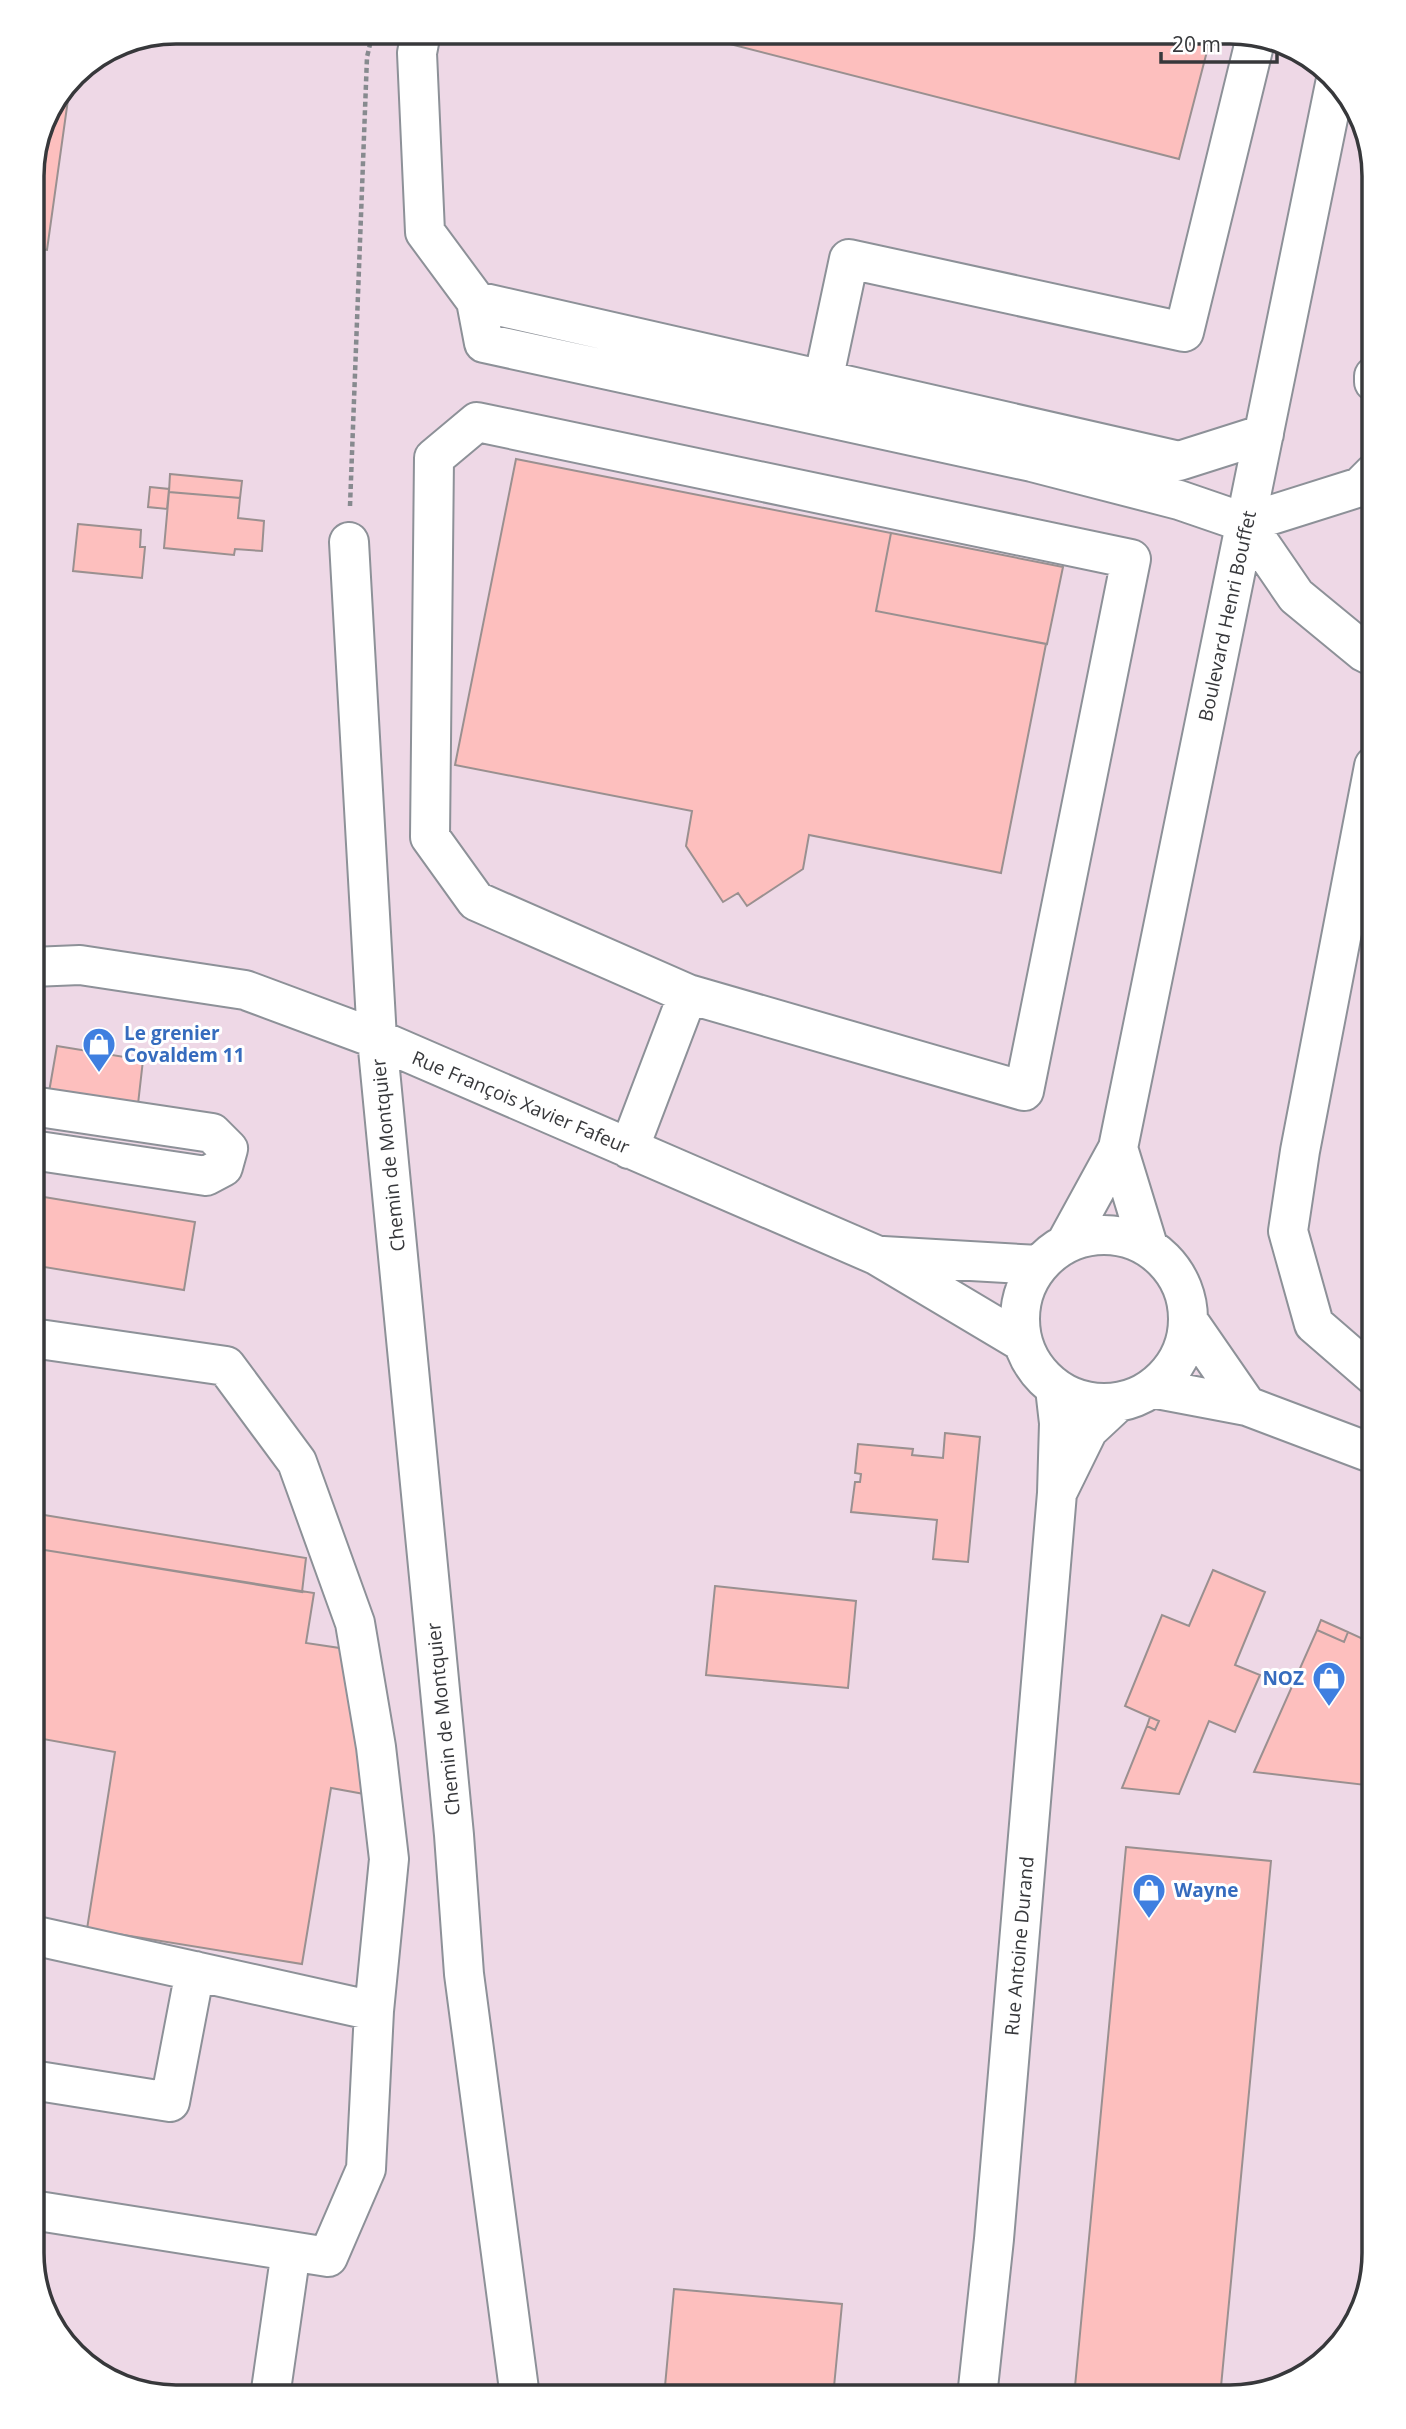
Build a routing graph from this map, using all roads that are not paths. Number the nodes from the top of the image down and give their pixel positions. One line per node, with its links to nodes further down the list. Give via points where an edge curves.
1 (419, 44): 4 (street, via 425,232)
2 (1254, 46): 5 (street, via 1184,332 849,259)
3 (1333, 93): 6 (street, Boulevard Henri Bouffet)
4 (475, 301): 5 (street); 8 (street, via 484,343 1032,461)
5 (823, 382): 6 (street, via 1179,461)
6 (1264, 434): 8 (street, Boulevard Henri Bouffet)
7 (1362, 485): 8 (street)
8 (1246, 523): 10 (street, via 1296,596); 16 (street, Boulevard Henri Bouffet)
9 (349, 542): 14 (street, Chemin de Montquier)
10 (1362, 650)
11 (1362, 828): 25 (street, via 1288,1231 1314,1324)
12 (44, 966): 14 (street, Rue François Xavier Fafeur, via 80,965 245,990)
13 (688, 994): 13 (street, via 1024,1091 1131,559 477,422 434,458 430,837 475,901); 17 (street)
14 (377, 1040): 17 (street, Rue François Xavier Fafeur); 39 (street, Chemin de Montquier, via 464,1974)
15 (44, 1108): 18 (street, via 212,1133 228,1149 223,1167 206,1176)
16 (1118, 1148): 19 (street, Boulevard Henri Bouffet); 20 (street, Boulevard Henri Bouffet)
17 (629, 1149): 21 (street, Rue François Xavier Fafeur)
18 (44, 1152)
19 (1148, 1246): 20 (street, via 1121,1236 1093,1235); 22 (street, via 1178,1278)
20 (1052, 1254): 21 (street, Rue François Xavier Fafeur); 24 (street, via 1025,1288 1019,1314)
21 (876, 1255): 24 (street, Rue François Xavier Fafeur)
22 (1189, 1322): 27 (street, via 1184,1348 1171,1370); 29 (street)
23 (44, 1340): 34 (street, via 226,1366 298,1462 355,1623 376,1747 389,1859)
24 (1022, 1342): 26 (street, via 1035,1367)
25 (1362, 1366)
26 (1055, 1388): 28 (street, via 1096,1403); 31 (street, Rue Antoine Durand)
27 (1152, 1388): 28 (street); 29 (street)
28 (1118, 1402): 31 (street, via 1088,1430)
29 (1247, 1406): 30 (street)
30 (1362, 1449)
31 (1057, 1493): 40 (street, Rue Antoine Durand)
32 (44, 1938): 33 (street)
33 (194, 1971): 34 (street); 35 (street, via 170,2102)
34 (374, 2011): 37 (street, via 366,2169 328,2257)
35 (44, 2082)
36 (44, 2212): 37 (street)
37 (291, 2251): 38 (street)
38 (272, 2385)
39 (518, 2385)
40 (978, 2385)

